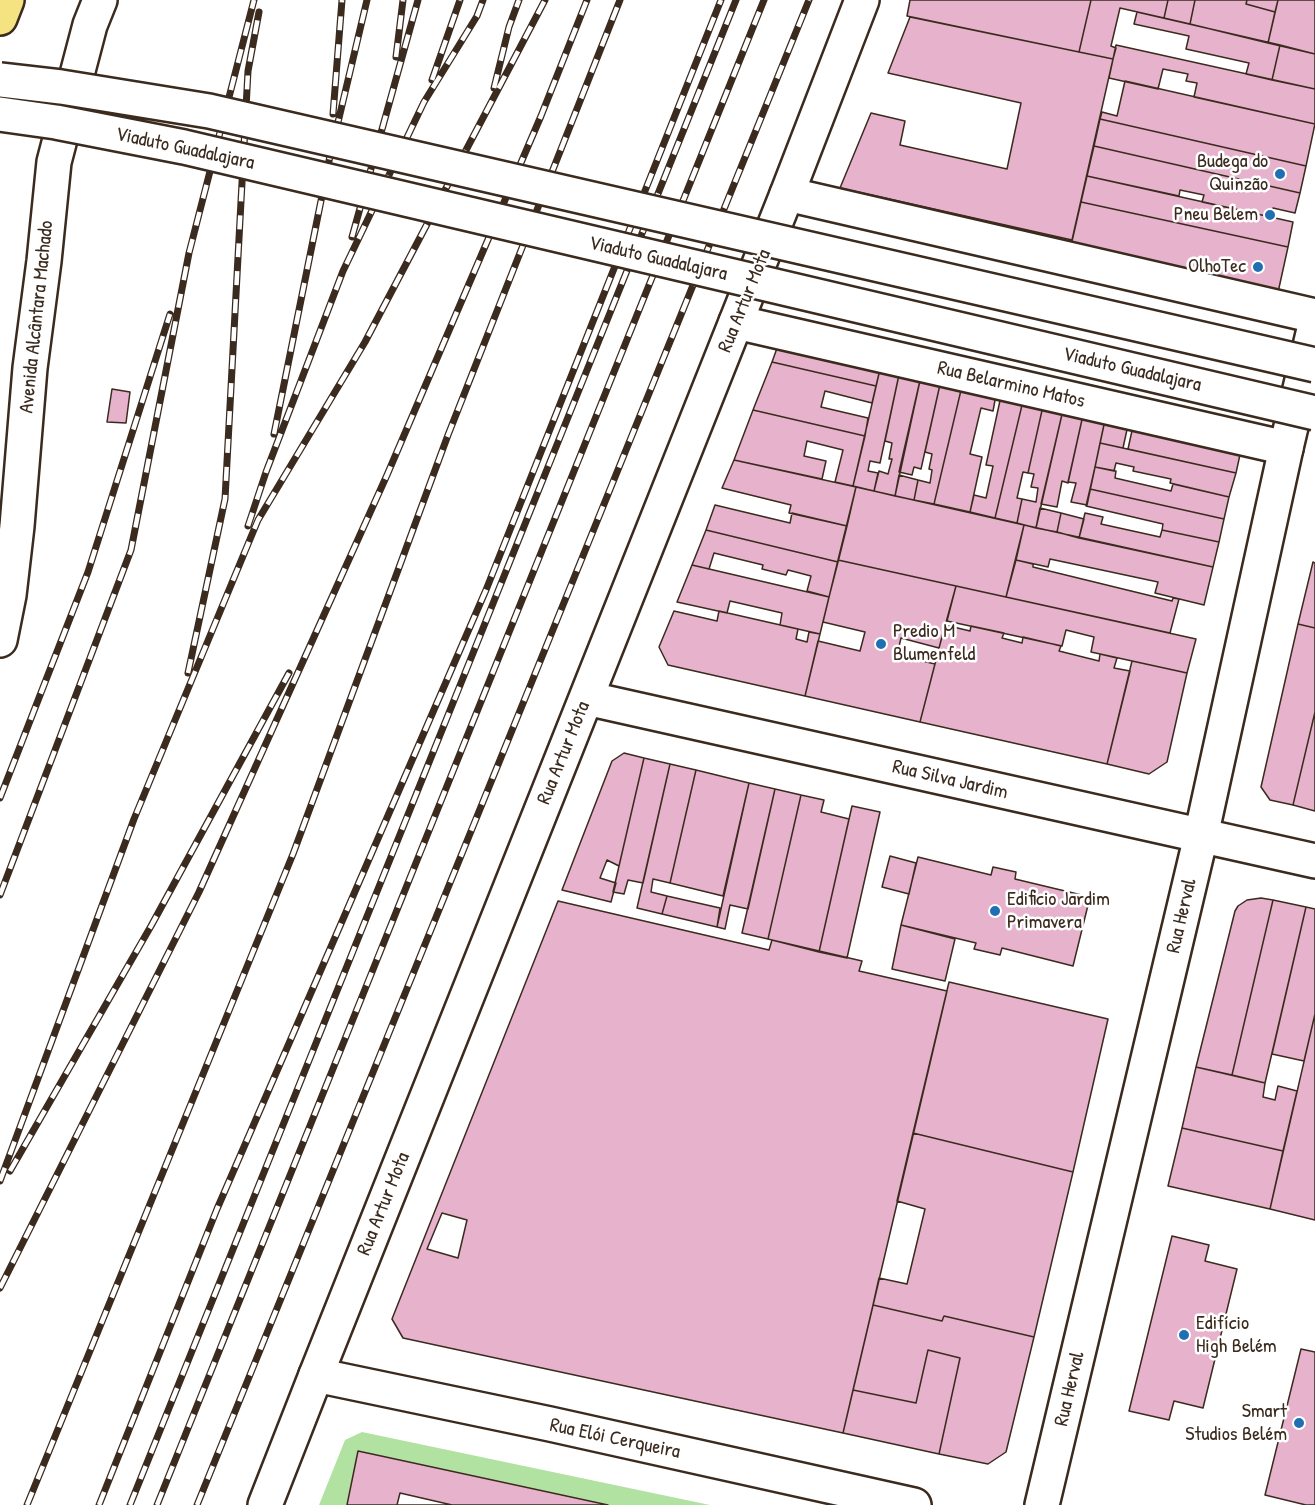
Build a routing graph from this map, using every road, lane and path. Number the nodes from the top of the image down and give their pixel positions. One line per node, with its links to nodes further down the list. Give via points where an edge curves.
1 (7, 0): 4 (highway)
2 (100, 0): 14 (street, Avenida Alcântara Machado, via 54,162 30,368 17,526)
3 (862, 0): 7 (street, Rua Artur Mota)
4 (0, 18)
5 (0, 80): 11 (street, Viaduto Guadalajara, bridge, via 209,111)
6 (0, 114): 12 (street, Viaduto Guadalajara, bridge, via 184,147)
7 (787, 194): 8 (street); 9 (street, Rua Artur Mota)
8 (1315, 316)
9 (736, 322): 13 (street, Rua Belarmino Matos); 16 (street, Rua Artur Mota)
10 (1315, 325): 13 (street, Rua Herval)
11 (1315, 365)
12 (1315, 413)
13 (1286, 448): 17 (street, Rua Herval)
14 (4, 592): 15 (street, Avenida Alcântara Machado)
15 (0, 640)
16 (586, 698): 17 (street, Rua Silva Jardim); 19 (street, Rua Artur Mota)
17 (1201, 836): 18 (street, Rua Silva Jardim); 22 (street, Rua Herval)
18 (1315, 861)
19 (316, 1375): 20 (street, Rua Artur Mota); 21 (street, Rua Elói Cerqueira)
20 (265, 1505)
21 (914, 1505)
22 (1042, 1505)

